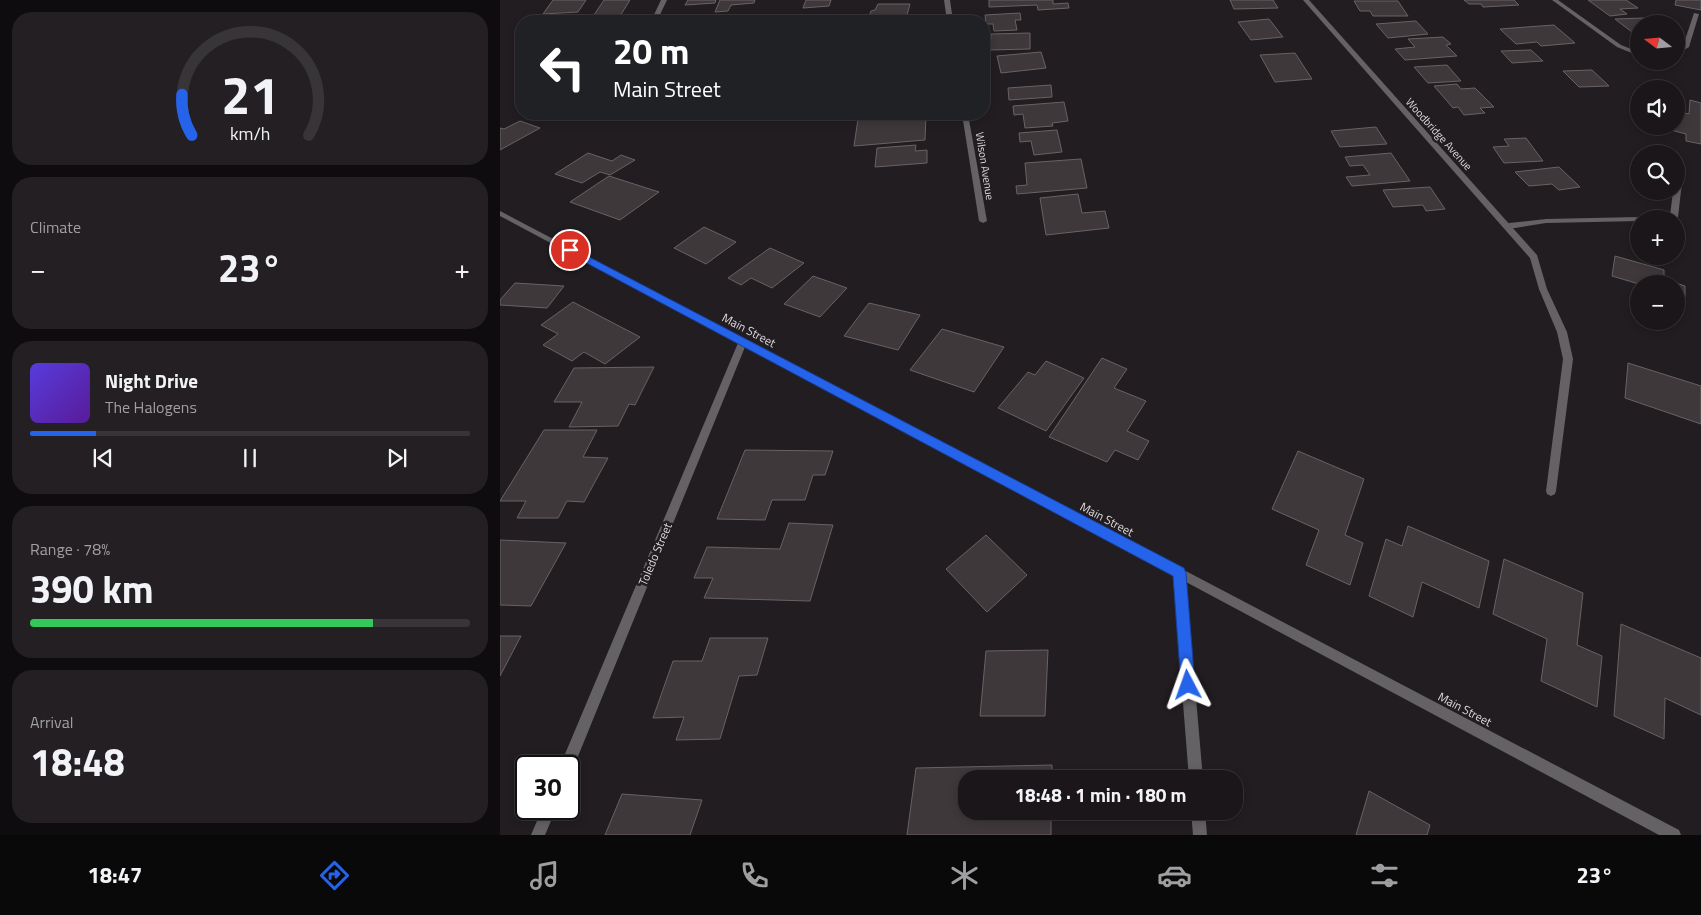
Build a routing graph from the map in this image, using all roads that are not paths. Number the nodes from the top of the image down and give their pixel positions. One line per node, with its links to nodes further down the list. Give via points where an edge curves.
1 (664, 0): 6 (street)
2 (947, 0): 7 (street)
3 (1306, 0): 14 (street, Woodbridge Avenue)
4 (1555, 0): 9 (street)
5 (1696, 14): 8 (street)
6 (657, 15)
7 (949, 15)
8 (1685, 48)
9 (1630, 50)
10 (967, 120): 13 (street, Wilson Avenue)
11 (500, 213): 15 (street, Main Street)
12 (1630, 219): 14 (street, via 1546,221)
13 (983, 221)
14 (1509, 226): 16 (street, Woodbridge Avenue, via 1534,257 1543,289 1562,332 1568,359)
15 (743, 342): 17 (street, Main Street); 18 (street, Toledo Street)
16 (1551, 491)
17 (1179, 573): 19 (street); 24 (street, Main Street)
18 (572, 755)
19 (1195, 770)
20 (544, 820): 22 (street)
21 (1199, 820): 23 (street)
22 (538, 835)
23 (1200, 835)
24 (1674, 835)

